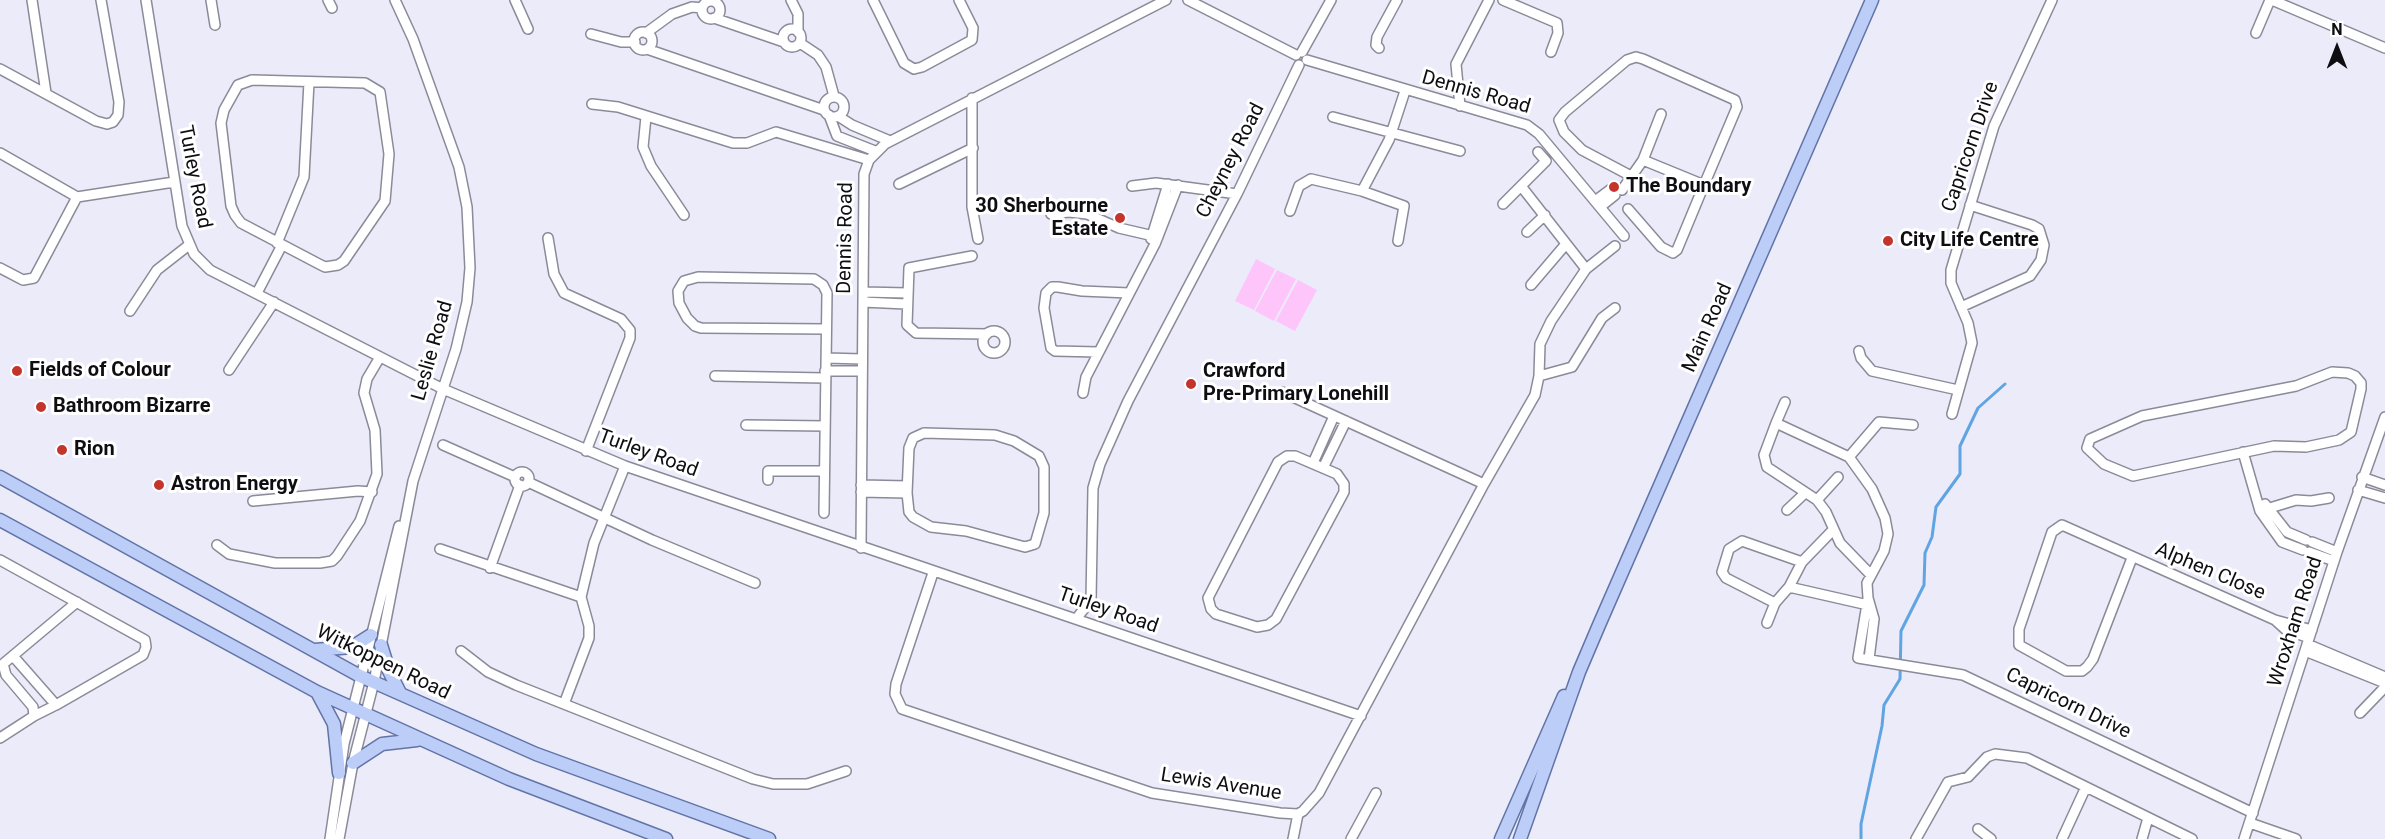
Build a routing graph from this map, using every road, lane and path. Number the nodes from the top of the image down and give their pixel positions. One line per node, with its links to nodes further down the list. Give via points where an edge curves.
1 (32, 0): 39 (street)
2 (101, 0): 39 (street, via 119,102 116,119 102,124)
3 (146, 0): 59 (street, Turley Road)
4 (211, 0): 22 (street)
5 (395, 0): 112 (street, Leslie Road, via 449,136 467,207 467,302)
6 (514, 0): 23 (street)
7 (791, 0): 24 (street, via 798,14)
8 (873, 0): 9 (street, via 904,63 918,69 972,40 973,28)
9 (959, 0)
10 (1166, 0): 41 (street, Dennis Road)
11 (1188, 0): 35 (street, Dennis Road)
12 (1331, 0): 35 (street, Cheyney Road)
13 (1397, 0): 31 (street, via 1377,37)
14 (1490, 0): 43 (street, via 1456,64)
15 (1503, 0): 34 (street, via 1557,23 1558,33)
16 (1872, 0): 181 (main road, Main Road)
17 (2052, 0): 71 (street, Capricorn Drive, via 1994,126)
18 (2271, 0): 26 (street); 32 (street)
19 (712, 1): 20 (street); 21 (street, via 719,9)
20 (702, 8): 21 (street, via 704,16); 25 (street, via 672,14)
21 (714, 18): 29 (street)
22 (215, 25)
23 (528, 29)
24 (798, 32): 29 (street, via 787,32); 30 (street)
25 (646, 33): 28 (street, via 638,34); 33 (street, via 652,39)
26 (2256, 33)
27 (591, 34): 28 (street)
28 (634, 42): 33 (street)
29 (784, 42): 30 (street, via 790,47)
30 (800, 43): 40 (street, via 818,55 826,67)
31 (1379, 48)
32 (2385, 48)
33 (647, 49): 44 (street)
34 (1551, 52)
35 (1301, 58): 38 (street, Dennis Road); 67 (street, Cheyney Road)
36 (0, 69): 39 (street)
37 (309, 82): 83 (street, via 304,177); 83 (street, via 243,81 222,118 220,129 231,206 237,219); 83 (street, via 365,82 380,92 389,154 387,191 380,209 338,265 325,267)
38 (1405, 91): 43 (street, Dennis Road); 49 (street)
39 (46, 93)
40 (834, 96): 44 (street, via 825,101); 44 (street, via 844,104 843,111)
41 (972, 98): 50 (street, Dennis Road); 52 (street)
42 (592, 104): 46 (street, via 618,107)
43 (1460, 106): 70 (street, Dennis Road, via 1518,121 1533,129)
44 (830, 114): 48 (street); 51 (street, via 837,136)
45 (1661, 114): 58 (street)
46 (646, 117): 57 (street, via 733,143 747,143 776,132); 75 (street, via 643,147)
47 (1333, 117): 49 (street)
48 (859, 128): 50 (street); 51 (street)
49 (1392, 133): 54 (street); 66 (street)
50 (890, 141): 53 (street, Dennis Road)
51 (851, 142): 53 (street)
52 (973, 148): 60 (street); 80 (street, via 972,207)
53 (875, 151): 57 (street, Dennis Road)
54 (1460, 151)
55 (1538, 152): 64 (street, via 1546,161)
56 (0, 153): 68 (street)
57 (869, 160): 94 (street, Dennis Road, via 864,174)
58 (1643, 160): 62 (street); 65 (street)
59 (174, 182): 68 (street); 85 (street, Turley Road)
60 (899, 184)
61 (1173, 185): 63 (street); 67 (street); 81 (street)
62 (1704, 185): 65 (street, via 1737,103 1636,57 1624,62 1559,120 1564,132); 72 (street, via 1674,253 1660,247)
63 (1131, 186)
64 (1521, 186): 69 (street); 76 (street)
65 (1620, 186): 70 (street)
66 (1362, 191): 73 (street, via 1311,179 1299,186); 82 (street, via 1404,206)
67 (1237, 194): 172 (street, Cheyney Road, via 1128,401 1100,464 1093,488 1091,600)
68 (77, 197): 88 (street, via 34,278 23,280)
69 (1503, 204)
70 (1598, 204): 78 (street, Dennis Road)
71 (1970, 205): 97 (street, Capricorn Drive, via 1951,270 1951,283); 97 (street, via 2032,225 2039,229 2044,245 2041,260 2031,276)
72 (1628, 209)
73 (1290, 211)
74 (1051, 214): 81 (street, via 1087,214)
75 (684, 215)
76 (1545, 215): 77 (street); 84 (street)
77 (1527, 232)
78 (1624, 236)
79 (548, 238): 126 (street, via 554,274 564,292 621,319 630,330)
80 (978, 239)
81 (1154, 239): 93 (street)
82 (1398, 242)
83 (279, 244): 91 (street)
84 (1566, 244): 89 (street); 90 (street)
85 (189, 245): 91 (street, Turley Road, via 204,265); 99 (street, via 157,270)
86 (1615, 246): 89 (street, Lewis Avenue)
87 (972, 256): 92 (street, via 913,265 908,272)
88 (0, 268)
89 (1586, 269): 111 (street, Lewis Avenue, via 1543,335)
90 (1531, 285)
91 (257, 293): 95 (street, Turley Road)
92 (907, 293): 94 (street); 96 (street)
93 (1129, 293): 103 (street); 103 (street, via 1058,287 1046,293 1044,308 1051,348)
94 (863, 297): 96 (street); 106 (street, Dennis Road)
95 (274, 302): 104 (street, Turley Road); 107 (street)
96 (906, 304): 101 (street, via 907,325 916,333)
97 (1960, 307): 113 (street, Capricorn Drive, via 1972,343)
98 (1615, 308): 111 (street, via 1602,318 1572,367)
99 (130, 311)
100 (826, 329): 100 (street, via 826,293 818,280 699,278 684,281 678,291 687,318 701,328); 105 (street)
101 (987, 334)
102 (1859, 351): 113 (street, via 1872,371)
103 (1098, 352): 115 (street)
104 (380, 357): 112 (street, Turley Road); 143 (street, via 364,386 375,430 377,474)
105 (826, 358): 106 (street); 109 (street)
106 (862, 359): 108 (street, Dennis Road)
107 (229, 369)
108 (862, 371): 109 (street); 140 (street, Dennis Road)
109 (825, 374): 110 (street); 124 (street)
110 (715, 376)
111 (1539, 376): 138 (street, Lewis Avenue, via 1535,395)
112 (443, 390): 126 (street, Turley Road); 149 (street, Leslie Road)
113 (1959, 390): 117 (street, Capricorn Drive)
114 (1282, 392): 118 (street)
115 (1083, 393)
116 (1785, 402): 121 (street)
117 (1952, 414)
118 (1334, 416): 120 (street); 129 (street)
119 (2385, 417): 135 (street, Wroxham Road)
120 (1346, 421): 131 (street); 138 (street)
121 (1776, 423): 128 (street); 144 (street, via 1764,462)
122 (746, 424): 124 (street)
123 (1913, 425): 128 (street, via 1879,422)
124 (825, 426): 132 (street)
125 (443, 445): 137 (street)
126 (586, 451): 130 (street, Turley Road)
127 (2243, 452): 127 (street, via 2133,477 2097,460 2088,444 2106,431 2142,416 2296,386 2332,372 2348,373 2361,383 2353,427 2344,438 2317,446 2274,446); 150 (street, via 2256,498)
128 (1849, 457): 165 (street, via 1872,489 1887,526 1887,543)
129 (1313, 463): 131 (street); 131 (street, via 1291,455 1278,462 1209,594 1209,605 1216,614 1257,627 1276,619 1343,496 1340,476)
130 (625, 466): 153 (street); 157 (street, Turley Road)
131 (1323, 468)
132 (824, 471): 136 (street, via 768,471); 152 (street)
133 (0, 477): 177 (main road, Witkoppen Road)
134 (1838, 477): 147 (street)
135 (2362, 477): 139 (street); 142 (street, Wroxham Road)
136 (768, 480)
137 (521, 482): 153 (street); 163 (street)
138 (1484, 484): 194 (street, Lewis Avenue)
139 (2385, 485)
140 (861, 488): 141 (street); 157 (street, Dennis Road)
141 (906, 490): 141 (street, via 910,443 919,434 1003,436 1033,451 1042,461 1044,513 1039,535 1035,544 1025,547 966,531 931,527 909,512)
142 (2358, 490): 146 (street); 159 (street, Wroxham Road)
143 (372, 492): 148 (street, via 358,490); 156 (street, via 357,526 332,561 275,564 229,554)
144 (1804, 494): 147 (street); 151 (street)
145 (2329, 498): 150 (street, via 2300,499)
146 (2385, 498)
147 (1817, 500): 155 (street)
148 (253, 501)
149 (407, 505): 174 (street, Leslie Road); 176 (street, Leslie Road)
150 (2264, 509): 159 (street, via 2282,542)
151 (1787, 510)
152 (824, 513)
153 (603, 517): 166 (street); 168 (street)
154 (0, 520): 186 (main road)
155 (1833, 530): 162 (street); 165 (street, via 1850,555)
156 (218, 545)
157 (861, 548): 164 (street, Turley Road)
158 (440, 549): 163 (street)
159 (2336, 556): 175 (street, Wroxham Road)
160 (2132, 558): 160 (street, Alphen Close, via 2087,668 2066,671 2019,645 2019,629 2052,532 2058,526 2067,526); 175 (street, Alphen Close, via 2274,620)
161 (0, 560): 169 (street)
162 (1802, 562): 167 (street); 170 (street, via 1742,541 1730,549 1723,564 1726,578)
163 (490, 568): 168 (street)
164 (933, 573): 172 (street, Turley Road); 203 (street, Lewis Avenue, via 896,684 895,694 902,709 1152,793)
165 (1870, 574): 171 (street)
166 (754, 583)
167 (1789, 587): 170 (street); 171 (street)
168 (581, 597): 188 (street, via 589,638)
169 (77, 602): 179 (street); 189 (street, via 144,640 146,648 143,654)
170 (1775, 603): 173 (street)
171 (1868, 603): 180 (street, via 1874,626); 180 (street, Capricorn Drive, via 1858,658)
172 (1076, 619): 194 (street, Turley Road)
173 (1767, 623)
174 (371, 635): 177 (main road, via 349,648); 182 (street, Leslie Road)
175 (2308, 641): 183 (street); 185 (street); 202 (street, Wroxham Road)
176 (381, 645): 184 (street, Leslie Road); 187 (main road)
177 (310, 650): 182 (main road, Witkoppen Road)
178 (461, 651): 188 (street, via 503,680)
179 (12, 656): 189 (street); 193 (street, via 3,669 33,707)
180 (1869, 659): 202 (street, Capricorn Drive, via 1917,665 1979,681)
181 (1579, 672): 213 (main road, Main Road, via 1563,696); 214 (main road, Main Road)
182 (360, 676): 184 (main road, Witkoppen Road); 190 (street, Leslie Road)
183 (2385, 677)
184 (374, 682): 187 (main road, Witkoppen Road); 192 (street, Leslie Road)
185 (2385, 685): 191 (street)
186 (317, 692): 190 (main road); 199 (main road, via 334,724)
187 (400, 693): 210 (main road, Witkoppen Road, via 536,754)
188 (564, 704): 198 (street, via 773,784 807,784)
189 (56, 705): 193 (street)
190 (352, 708): 192 (main road); 199 (street, Leslie Road)
191 (2360, 713)
192 (366, 714): 196 (main road); 197 (street, Leslie Road)
193 (34, 716): 195 (street)
194 (1361, 716): 203 (street, Lewis Avenue, via 1319,793)
195 (0, 738)
196 (418, 740): 197 (main road, via 381,744); 209 (main road, via 529,788)
197 (353, 763): 208 (street, Leslie Road)
198 (846, 771)
199 (339, 773): 207 (street, Leslie Road)
200 (2085, 789): 204 (street); 215 (street, via 2027,758 1995,754 1968,777 1948,782); 217 (street)
201 (1376, 793): 212 (street)
202 (2253, 813): 205 (street, Wroxham Road)
203 (1298, 814): 211 (street)
204 (2148, 818): 218 (street); 219 (street)
205 (2250, 823): 220 (street, Wroxham Road); 221 (street)
206 (1978, 829): 216 (street)
207 (330, 839)
208 (339, 839)
209 (666, 839)
210 (769, 839)
211 (1293, 839)
212 (1351, 839)
213 (1501, 839)
214 (1520, 839)
215 (1916, 839)
216 (1990, 839)
217 (2062, 839)
218 (2142, 839)
219 (2191, 839)
220 (2244, 839)
221 (2296, 839)

